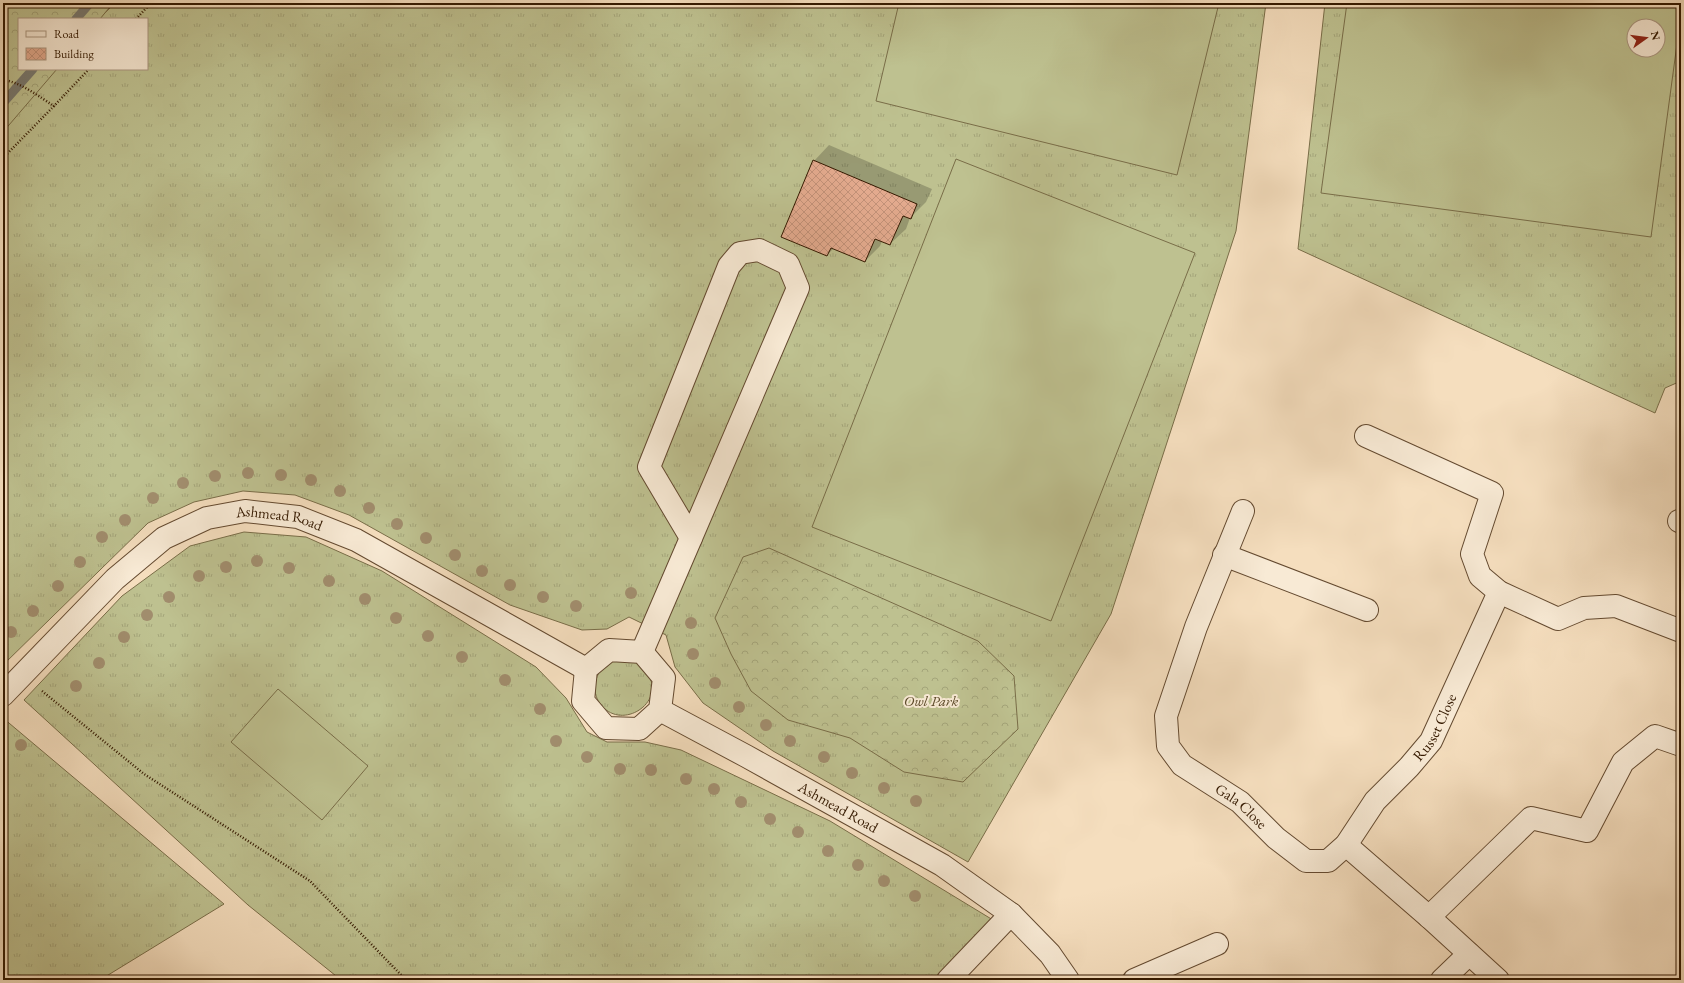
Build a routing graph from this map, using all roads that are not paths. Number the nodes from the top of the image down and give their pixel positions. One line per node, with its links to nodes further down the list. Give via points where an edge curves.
1 (1366, 436): 5 (street, via 1492,493 1472,554 1480,576)
2 (1243, 511): 4 (street, Gala Close)
3 (691, 538): 3 (street, via 649,467 729,266 740,254 759,250 788,264 798,288); 8 (street)
4 (1224, 555): 6 (street); 13 (street, Gala Close, via 1166,716 1168,746 1182,765 1240,802 1276,838 1306,862 1328,861)
5 (1499, 592): 7 (street, via 1558,620 1584,608 1616,606); 13 (street, Russet Close, via 1430,741 1409,767 1375,801)
6 (1367, 610)
7 (1681, 631)
8 (642, 652): 9 (street, via 609,650); 11 (street, via 664,678)
9 (586, 669): 10 (street, Ashmead Road, via 356,540 298,517 245,511 207,518 164,538 115,579); 11 (street, via 583,701 606,728 639,729)
10 (3, 694)
11 (660, 710): 14 (street, Ashmead Road, via 942,865)
12 (1681, 745): 15 (street, via 1655,736 1623,762 1587,831 1531,818)
13 (1346, 845): 15 (street)
14 (1011, 914): 18 (street); 19 (street, Ashmead Road, via 1050,954)
15 (1429, 917): 17 (street)
16 (1217, 944): 20 (street)
17 (1469, 954): 21 (street); 22 (street)
18 (948, 980)
19 (1068, 980)
20 (1134, 980)
21 (1442, 980)
22 (1498, 980)

